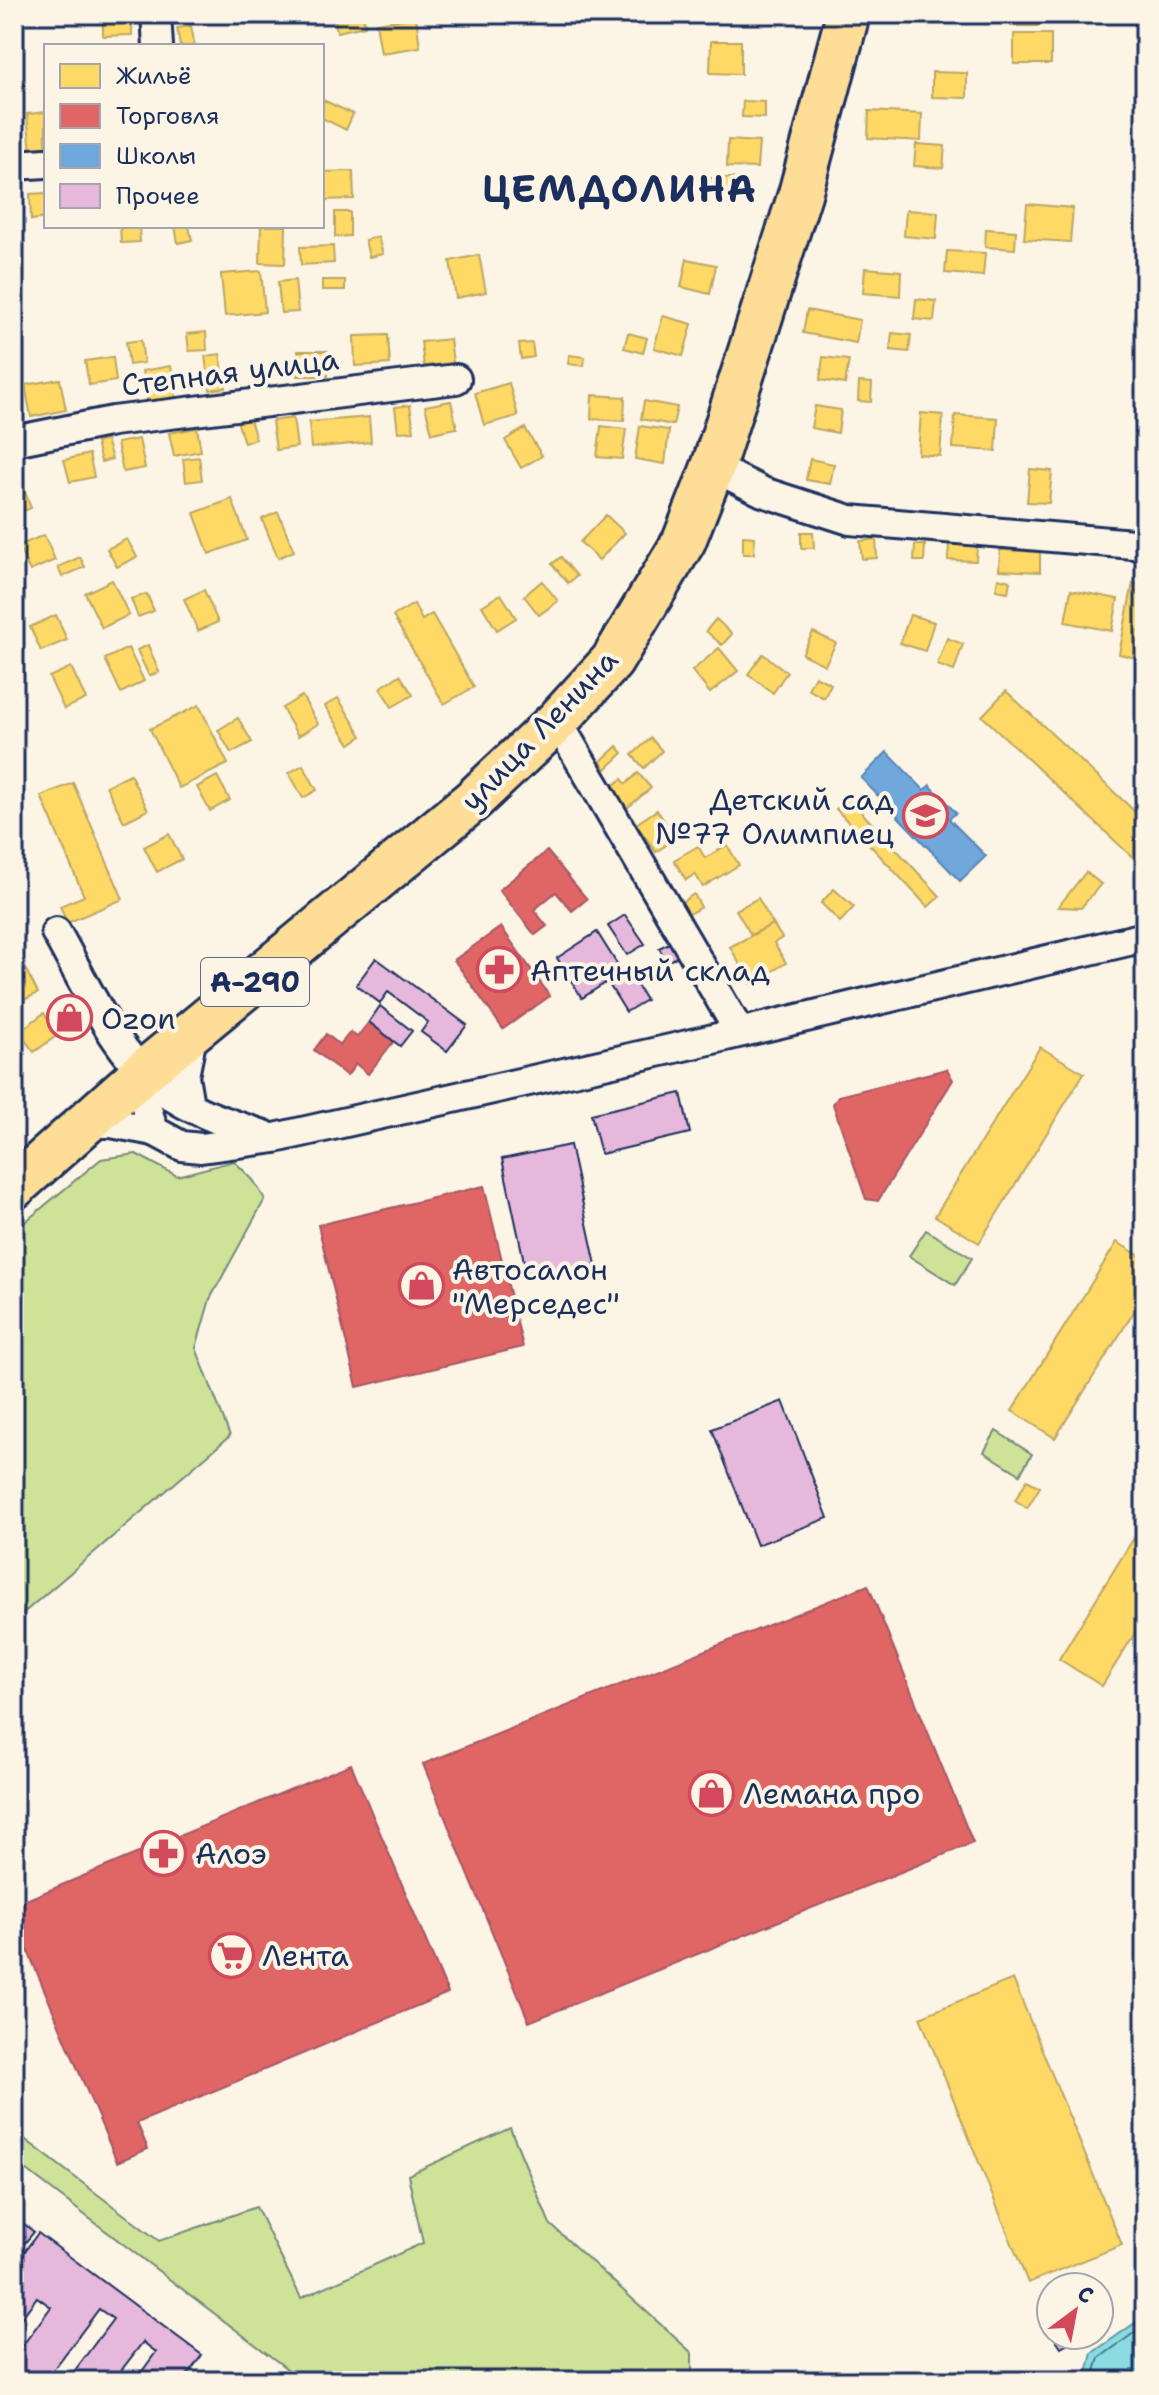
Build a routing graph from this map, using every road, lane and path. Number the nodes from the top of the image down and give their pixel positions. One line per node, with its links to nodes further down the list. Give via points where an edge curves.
1 (156, 14): 3 (street)
2 (848, 14): 8 (highway, улица Ленина / А-290, via 800,194)
3 (158, 44)
4 (44, 163): 5 (street)
5 (14, 165)
6 (456, 379): 7 (street, Степная улица, via 113,421)
7 (14, 441)
8 (713, 467): 9 (street, via 763,492 850,520); 10 (highway, улица Ленина / А-290, via 684,541 648,605 612,661)
9 (1145, 545)
10 (557, 721): 13 (street); 14 (highway, улица Ленина / А-290, via 472,801)
11 (56, 932): 15 (street, via 110,1029)
12 (1145, 937): 13 (street)
13 (739, 1031): 19 (street)
14 (193, 1032): 15 (highway, улица Ленина / А-290); 16 (street, via 184,1076)
15 (143, 1072): 16 (street); 17 (highway, улица Ленина / А-290); 18 (street)
16 (189, 1105): 19 (street)
17 (87, 1123): 18 (street); 20 (highway, улица Ленина / А-290)
18 (154, 1131): 19 (street, via 182,1146 201,1148)
19 (275, 1138)
20 (14, 1187)

